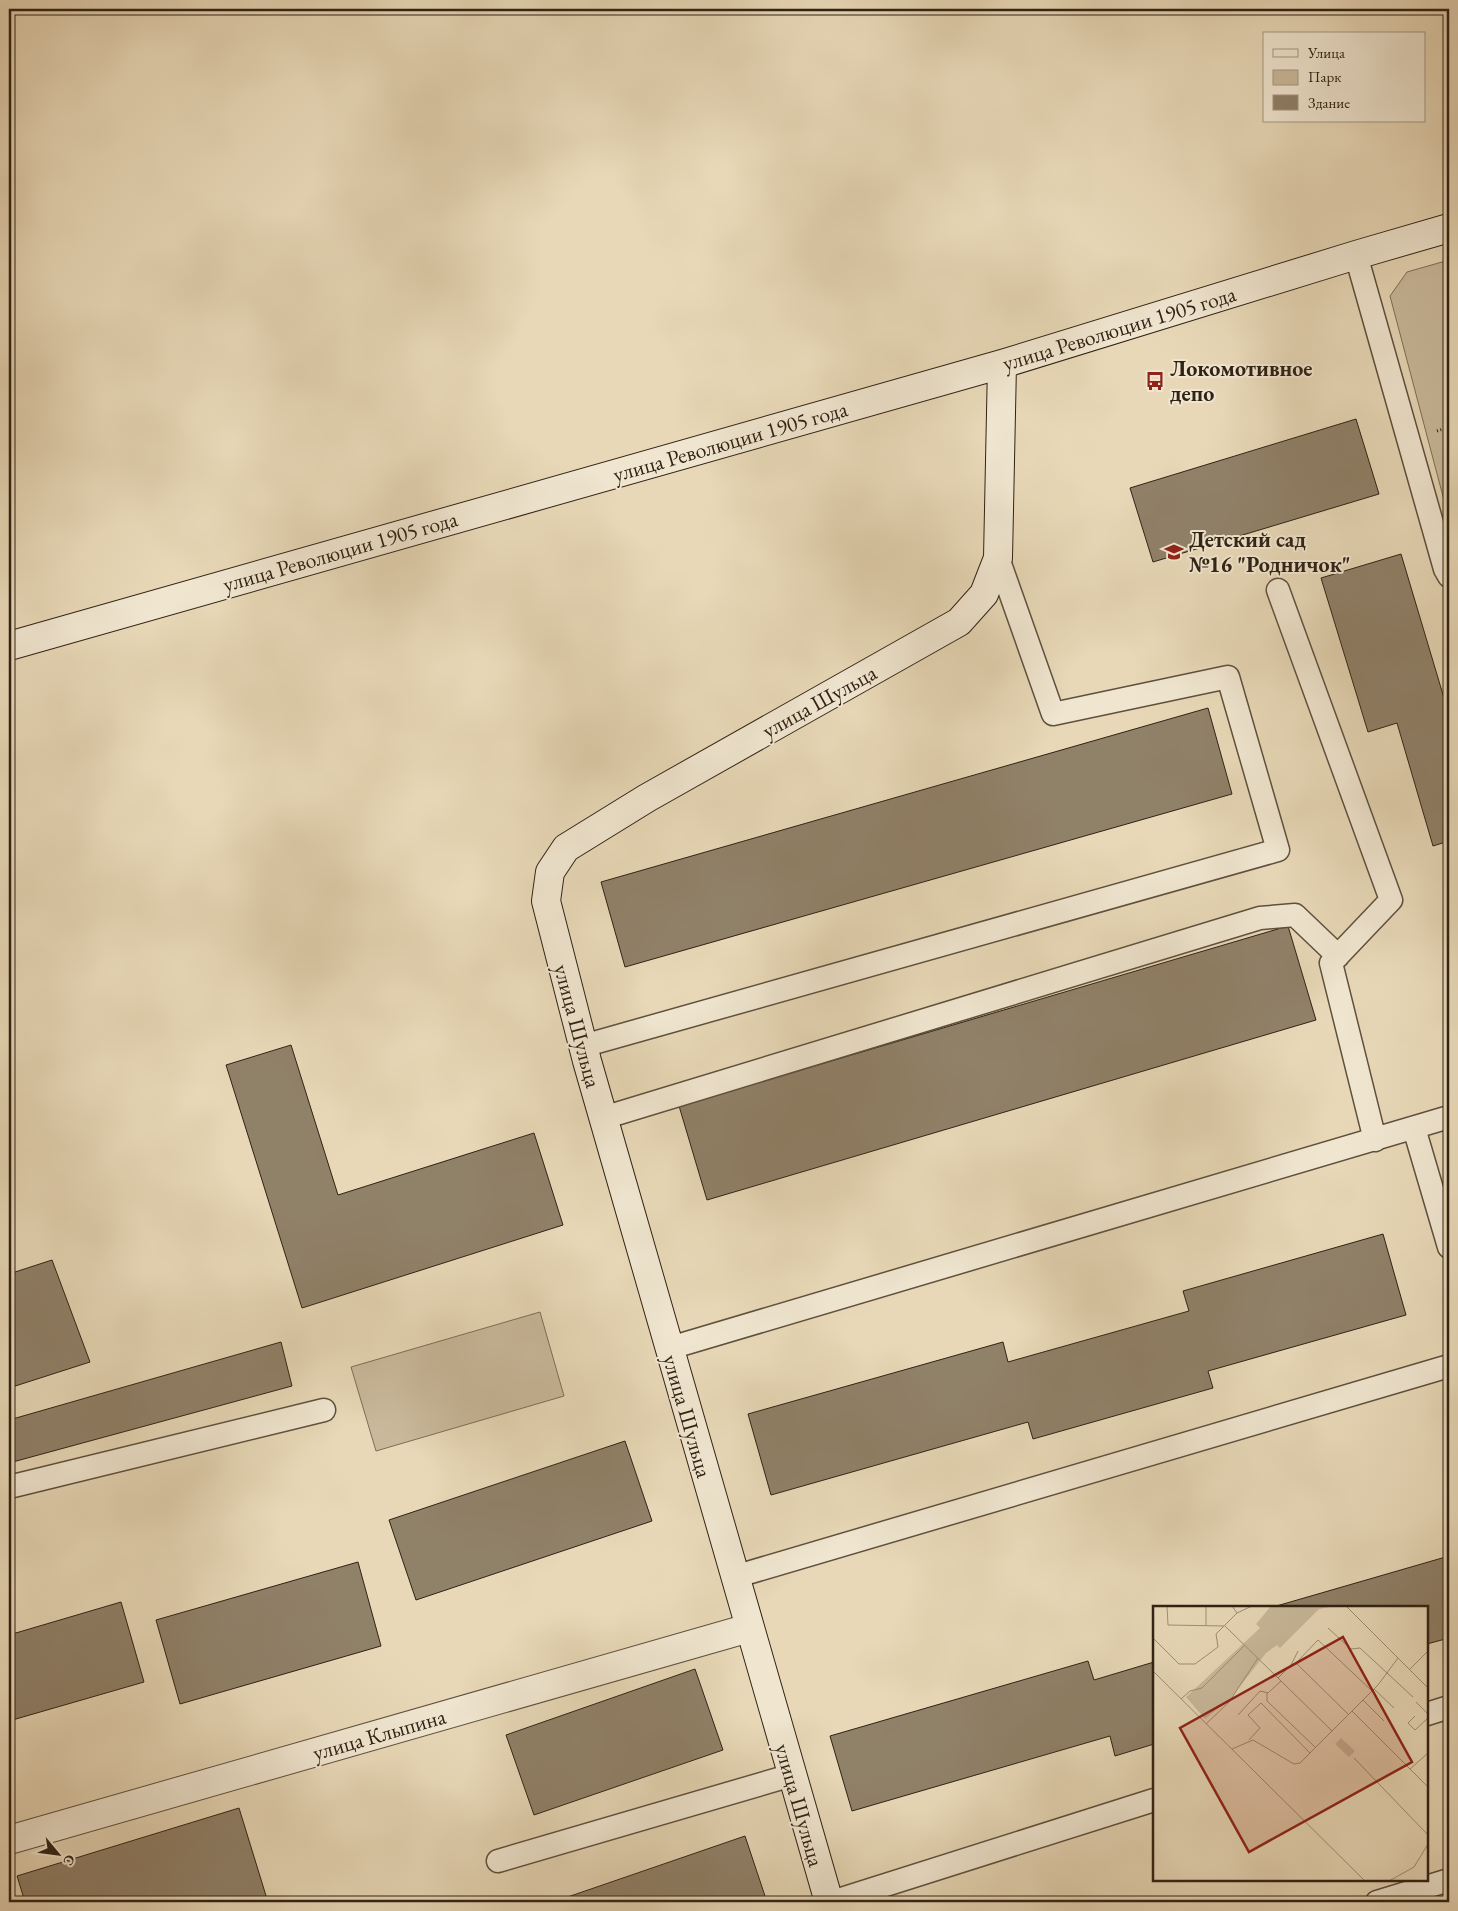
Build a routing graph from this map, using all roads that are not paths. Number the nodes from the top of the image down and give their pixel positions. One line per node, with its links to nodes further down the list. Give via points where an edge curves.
1 (1449, 228): 2 (street, улица Революции 1905 года)
2 (1356, 255): 3 (street, улица Революции 1905 года); 5 (lane)
3 (1002, 364): 4 (street, улица Шульца); 7 (street, улица Революции 1905 года)
4 (998, 558): 9 (street, улица Шульца, via 984,594 959,622 646,798 566,848 550,872 546,901); 9 (lane, via 1054,714 1228,677 1278,850)
5 (1449, 576)
6 (1278, 590): 8 (lane, via 1391,900)
7 (9, 646)
8 (1338, 956): 11 (lane, via 1295,915 1260,918); 13 (lane, via 1330,963)
9 (583, 1046): 11 (street, улица Шульца)
10 (1449, 1117): 12 (lane)
11 (603, 1118): 15 (street, улица Шульца)
12 (1414, 1128): 13 (lane); 14 (lane)
13 (1375, 1140): 15 (lane)
14 (1449, 1247)
15 (670, 1348): 19 (street, улица Шульца)
16 (1449, 1366): 19 (lane)
17 (324, 1410): 18 (lane)
18 (9, 1487)
19 (734, 1577): 20 (street, улица Шульца)
20 (749, 1628): 23 (street, улица Шульца); 25 (street, улица Клыпина)
21 (1449, 1707): 22 (lane)
22 (1428, 1714)
23 (792, 1775): 26 (lane); 28 (street, улица Шульца)
24 (1153, 1800): 28 (lane)
25 (9, 1840)
26 (498, 1861)
27 (1449, 1880): 29 (lane)
28 (830, 1902)
29 (1377, 1902)

